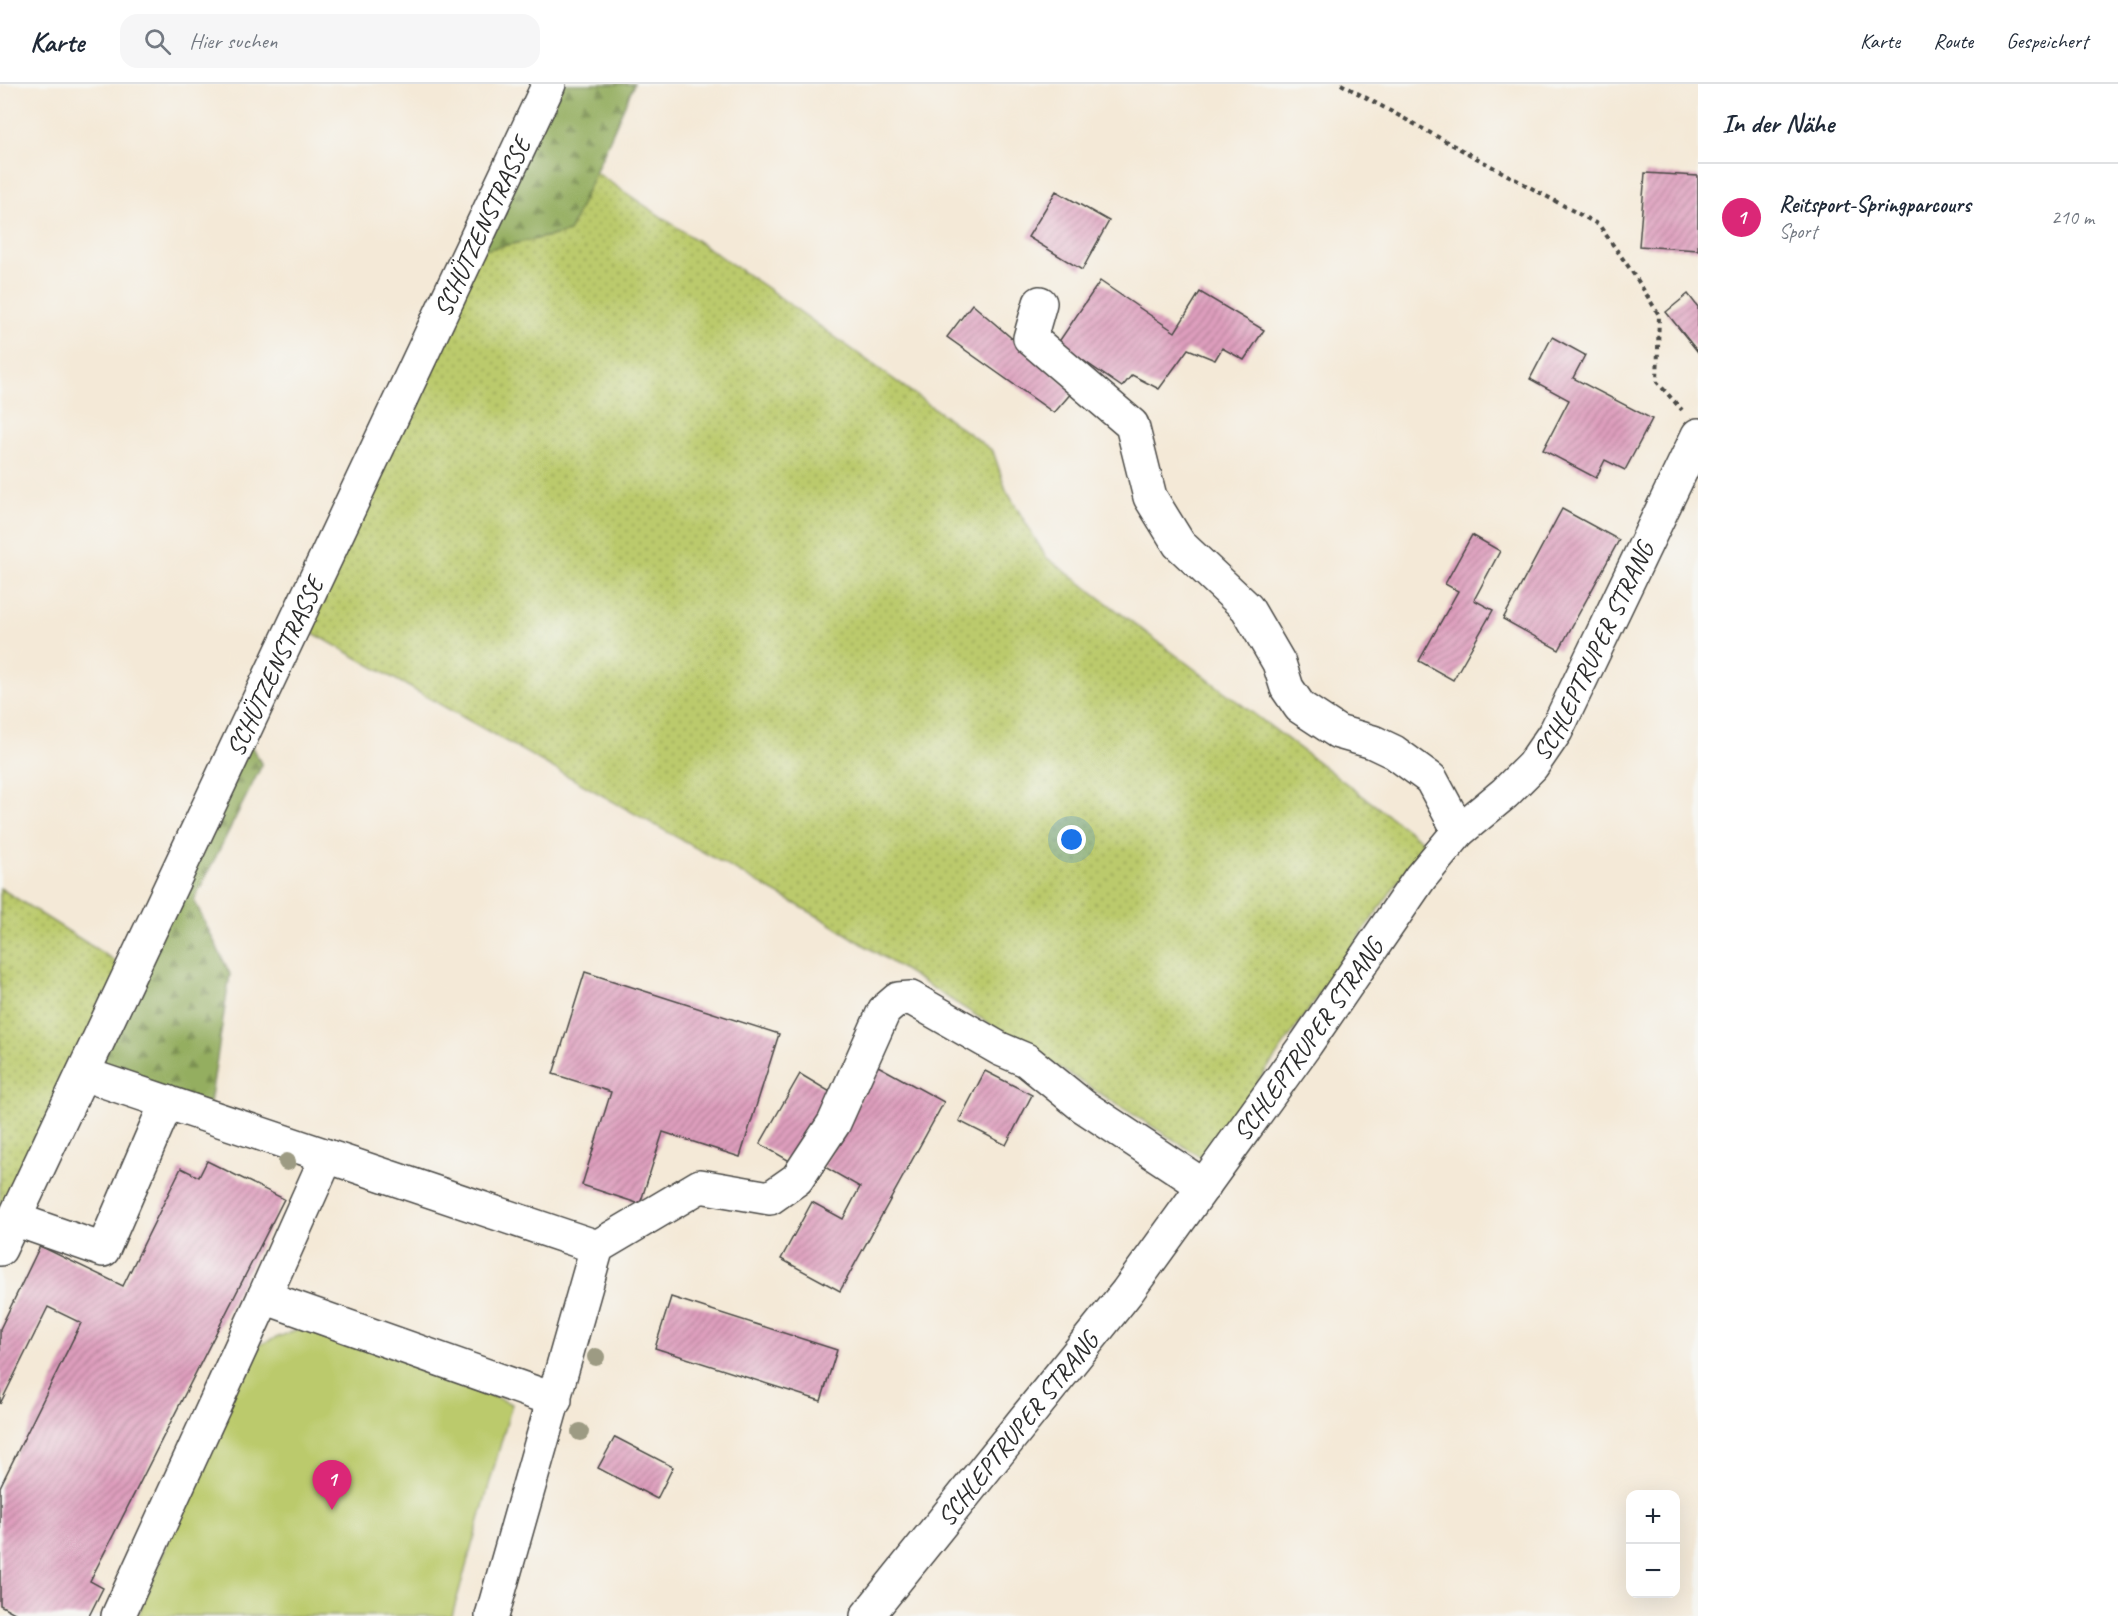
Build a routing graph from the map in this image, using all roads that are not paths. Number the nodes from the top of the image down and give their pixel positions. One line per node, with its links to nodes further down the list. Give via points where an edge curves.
1 (549, 84): 5 (street, SCHÜTZENSTRASSE)
2 (1040, 303): 4 (street, via 1030,338 1132,426 1150,497 1179,544 1247,608 1300,707 1338,732 1394,752 1431,779)
3 (1691, 424): 4 (street, SCHLEPTRUPER STRANG, via 1556,731 1532,766)
4 (1460, 831): 8 (street, SCHLEPTRUPER STRANG, via 1420,878)
5 (83, 1074): 6 (street); 9 (street, SCHÜTZENSTRASSE)
6 (167, 1102): 7 (street); 9 (street, via 103,1250)
7 (327, 1156): 10 (street); 12 (street)
8 (1204, 1186): 10 (street, via 1083,1106 1026,1060 911,998 898,999 884,1011 834,1123 798,1179 770,1198 700,1186); 16 (street, SCHLEPTRUPER STRANG, via 1076,1357)
9 (14, 1219): 11 (street, SCHÜTZENSTRASSE)
10 (597, 1247): 13 (street)
11 (0, 1249)
12 (264, 1297): 13 (street); 14 (street)
13 (555, 1400): 15 (street)
14 (118, 1616)
15 (492, 1616)
16 (867, 1616)

